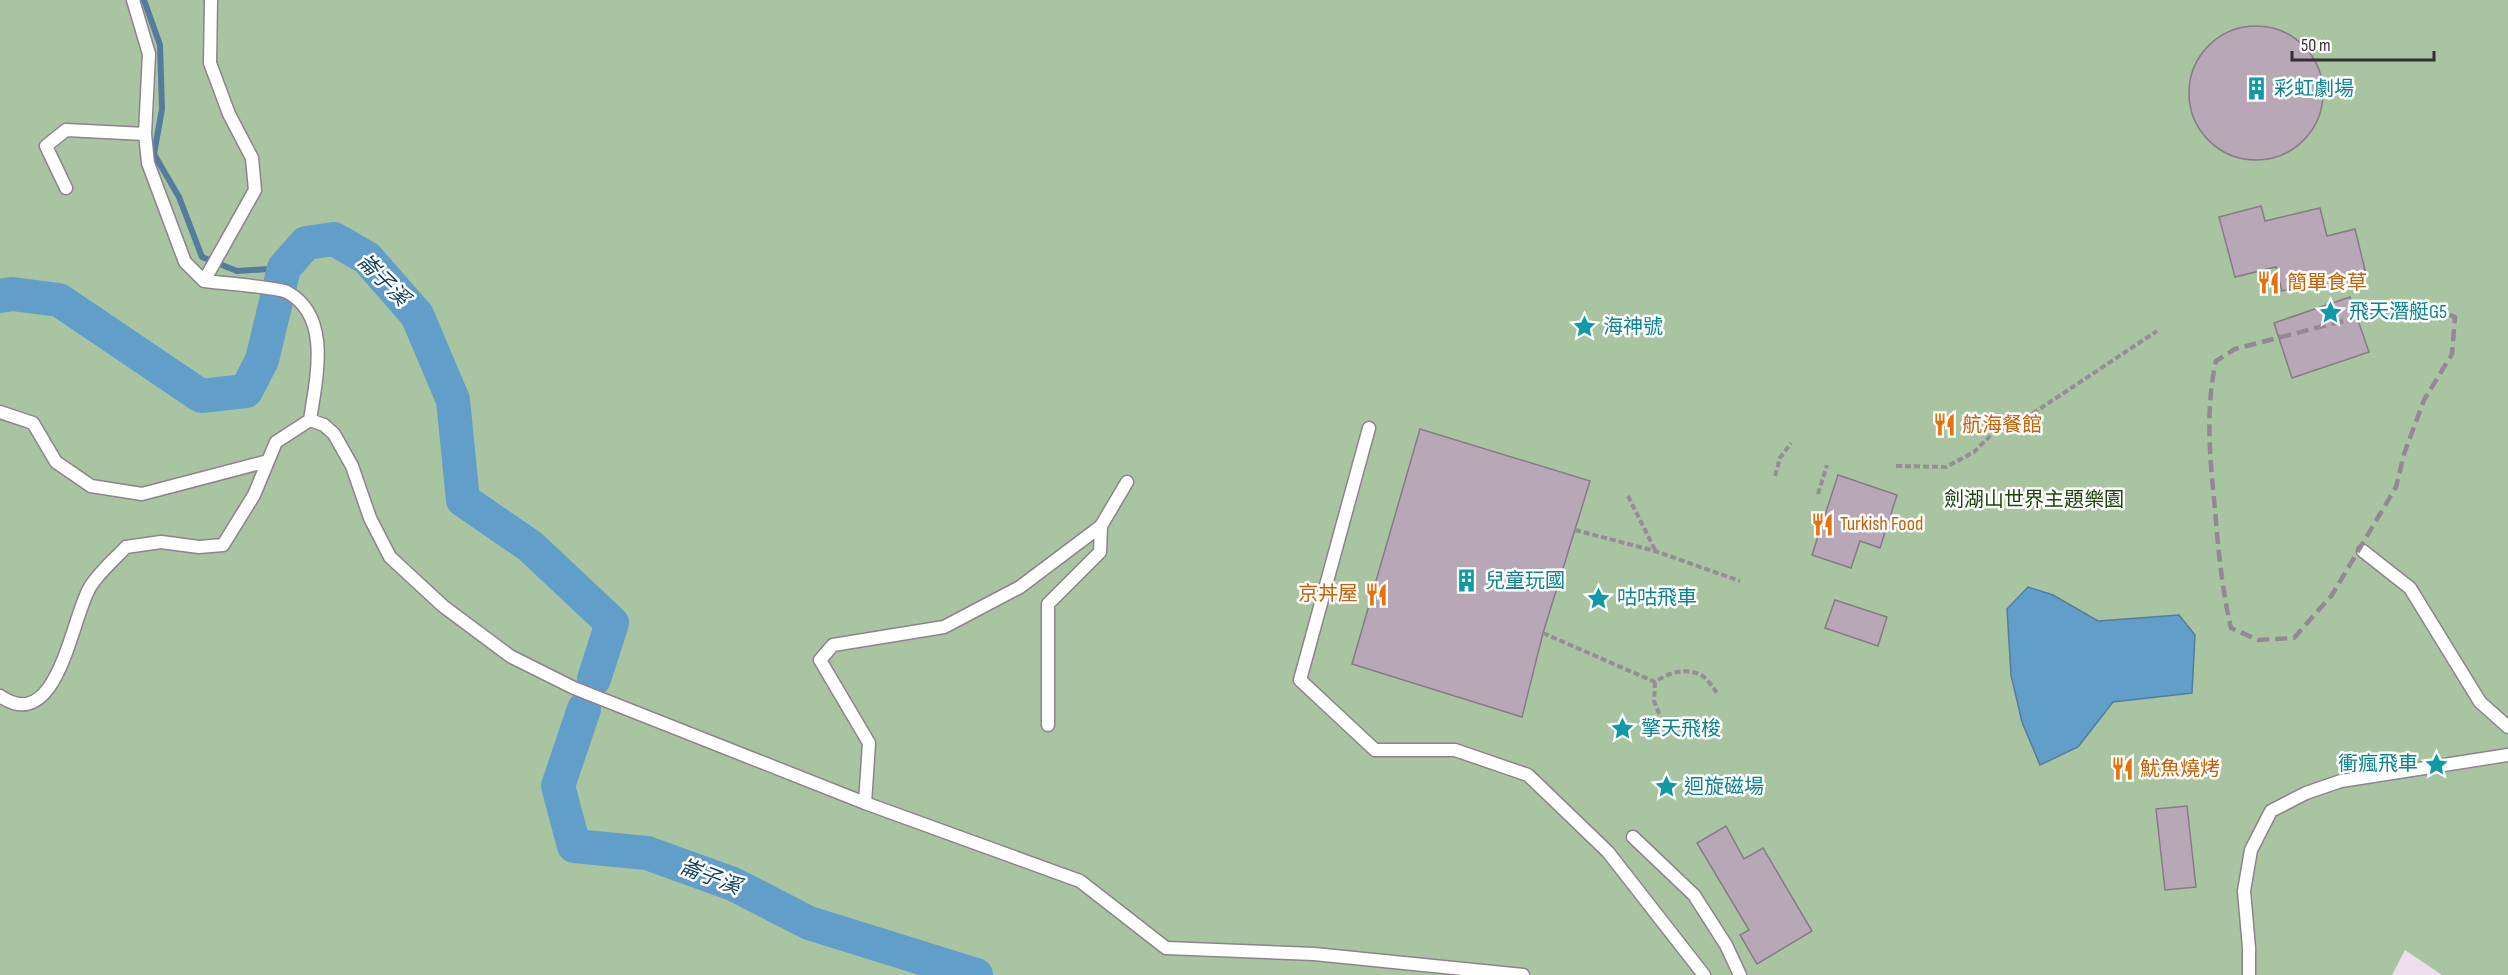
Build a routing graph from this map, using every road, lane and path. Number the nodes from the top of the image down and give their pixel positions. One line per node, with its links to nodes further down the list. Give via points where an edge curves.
1 (133, 0): 3 (lane, via 149,54)
2 (211, 0): 5 (lane, via 210,63 229,114 252,158 255,190)
3 (145, 134): 4 (lane, via 66,130 46,146); 5 (lane, via 148,163 185,262)
4 (66, 188)
5 (204, 281): 8 (lane, via 286,292 310,312 319,360)
6 (2157, 331): 13 (path, via 2026,418 1992,434 1974,452 1946,468)
7 (0, 412): 11 (lane, via 33,423 56,462 91,486 142,494)
8 (310, 420): 11 (lane, via 276,442); 31 (lane, via 334,434 352,466 370,518 390,557 443,606 510,656 574,688)
9 (1369, 428): 34 (lane, via 1300,680 1375,750 1455,750 1528,775 1608,852)
10 (1791, 443): 14 (path)
11 (268, 461): 26 (lane, via 254,495 223,545 199,547 161,542 126,547 90,588 68,649 45,694 33,704 13,705)
12 (1827, 465): 16 (path)
13 (1896, 466)
14 (1774, 476)
15 (1127, 482): 18 (lane)
16 (1818, 494)
17 (1628, 495): 20 (path)
18 (1101, 526): 27 (lane, via 1100,552 1048,604); 31 (lane, via 1020,587 944,627 833,645 820,660 869,743)
19 (1575, 530): 20 (path)
20 (1655, 551): 22 (path)
21 (2363, 551): 28 (lane, via 2410,588 2481,702)
22 (1740, 580)
23 (1543, 633): 24 (path)
24 (1655, 682): 25 (path, via 1668,673 1691,673 1701,675); 29 (path, via 1654,701 1662,721 1674,734)
25 (1717, 693)
26 (0, 696)
27 (1048, 725)
28 (2508, 727)
29 (1699, 738)
30 (2508, 755): 36 (lane, via 2341,781 2271,811 2251,850 2244,891)
31 (865, 803): 33 (lane, via 1080,881 1166,948 1314,954)
32 (1633, 837): 35 (lane, via 1694,895)
33 (1523, 975)
34 (1704, 975)
35 (1740, 975)
36 (2249, 975)

